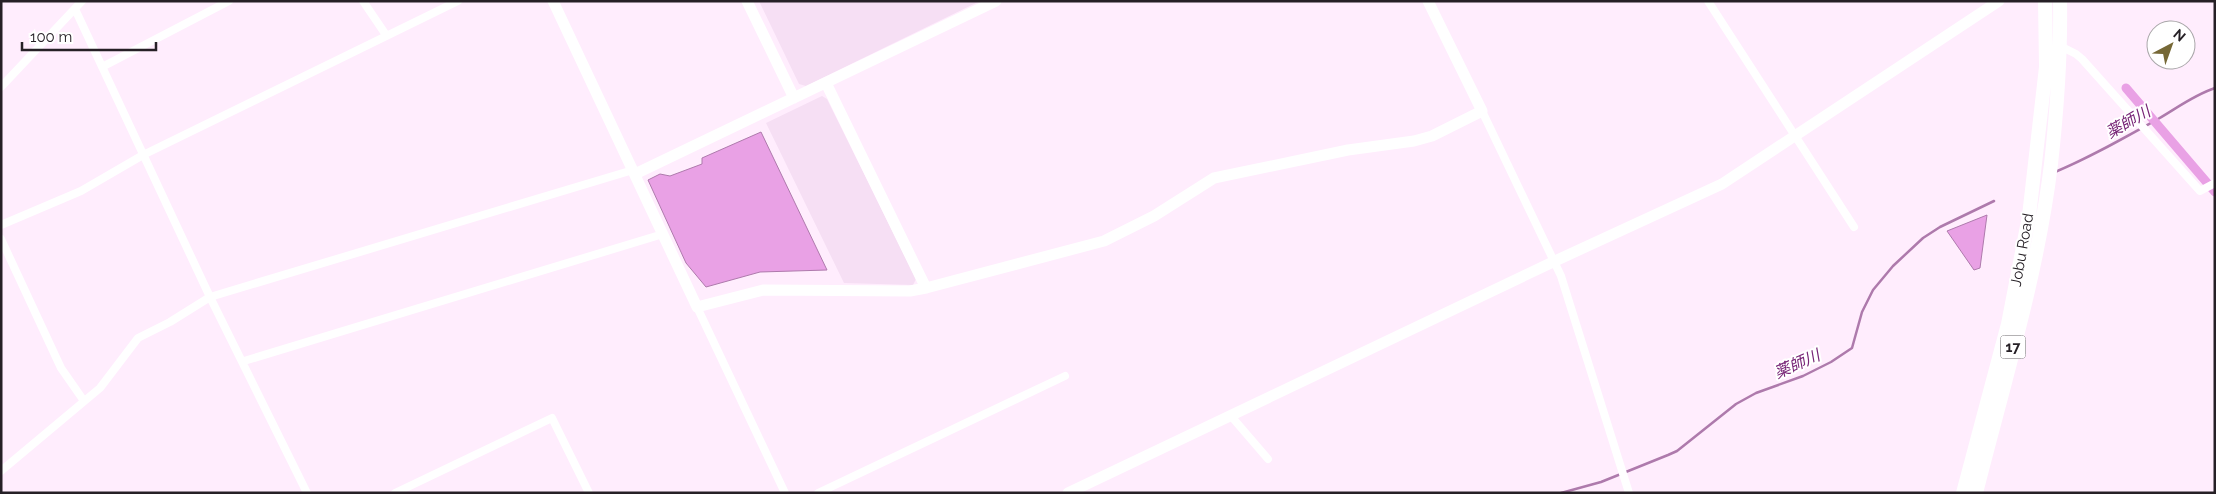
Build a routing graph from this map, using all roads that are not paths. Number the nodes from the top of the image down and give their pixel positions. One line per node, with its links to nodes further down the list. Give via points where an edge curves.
1 (82, 1): 13 (street)
2 (228, 1): 16 (street)
3 (363, 1): 14 (street)
4 (458, 1): 14 (street)
5 (553, 1): 23 (street)
6 (747, 1): 19 (street)
7 (1428, 1): 20 (street)
8 (1708, 1): 21 (street)
9 (1999, 1): 21 (street)
10 (2045, 1): 46 (highway, Jobu Road / 17, via 2046,67 2030,206 2008,324)
11 (2060, 1): 15 (highway, Jobu Road / 17)
12 (993, 2): 17 (street)
13 (74, 9): 16 (street); 18 (street)
14 (386, 35): 22 (street)
15 (2060, 46): 24 (street, via 2076,54 2200,191); 47 (highway, Jobu Road / 17, via 2045,200 2016,338)
16 (102, 67): 22 (street)
17 (826, 83): 19 (street); 30 (street)
18 (1, 87)
19 (794, 98): 23 (street)
20 (1482, 112): 29 (street); 30 (street, via 1414,142 1348,150 1214,178 1154,216 1104,241)
21 (1796, 137): 26 (street); 29 (street, via 1722,184)
22 (143, 155): 25 (street, via 81,191); 31 (street)
23 (634, 172): 27 (street); 31 (street)
24 (2214, 183)
25 (1, 225)
26 (1854, 226)
27 (664, 234): 32 (street); 33 (street)
28 (1, 239): 35 (street, via 61,368)
29 (1555, 260): 36 (street); 45 (street)
30 (926, 288): 32 (street, via 910,291 763,290)
31 (210, 297): 33 (street); 35 (street, via 138,338 100,388)
32 (697, 307): 42 (street)
33 (244, 361): 39 (street)
34 (1065, 376): 43 (street)
35 (84, 401): 38 (street)
36 (1231, 416): 37 (street); 44 (street)
37 (1268, 459)
38 (1, 471)
39 (307, 493)
40 (395, 493): 41 (street, via 552,418)
41 (588, 493)
42 (785, 493)
43 (818, 493)
44 (1068, 493)
45 (1629, 493)
46 (1962, 493)
47 (1976, 493)

